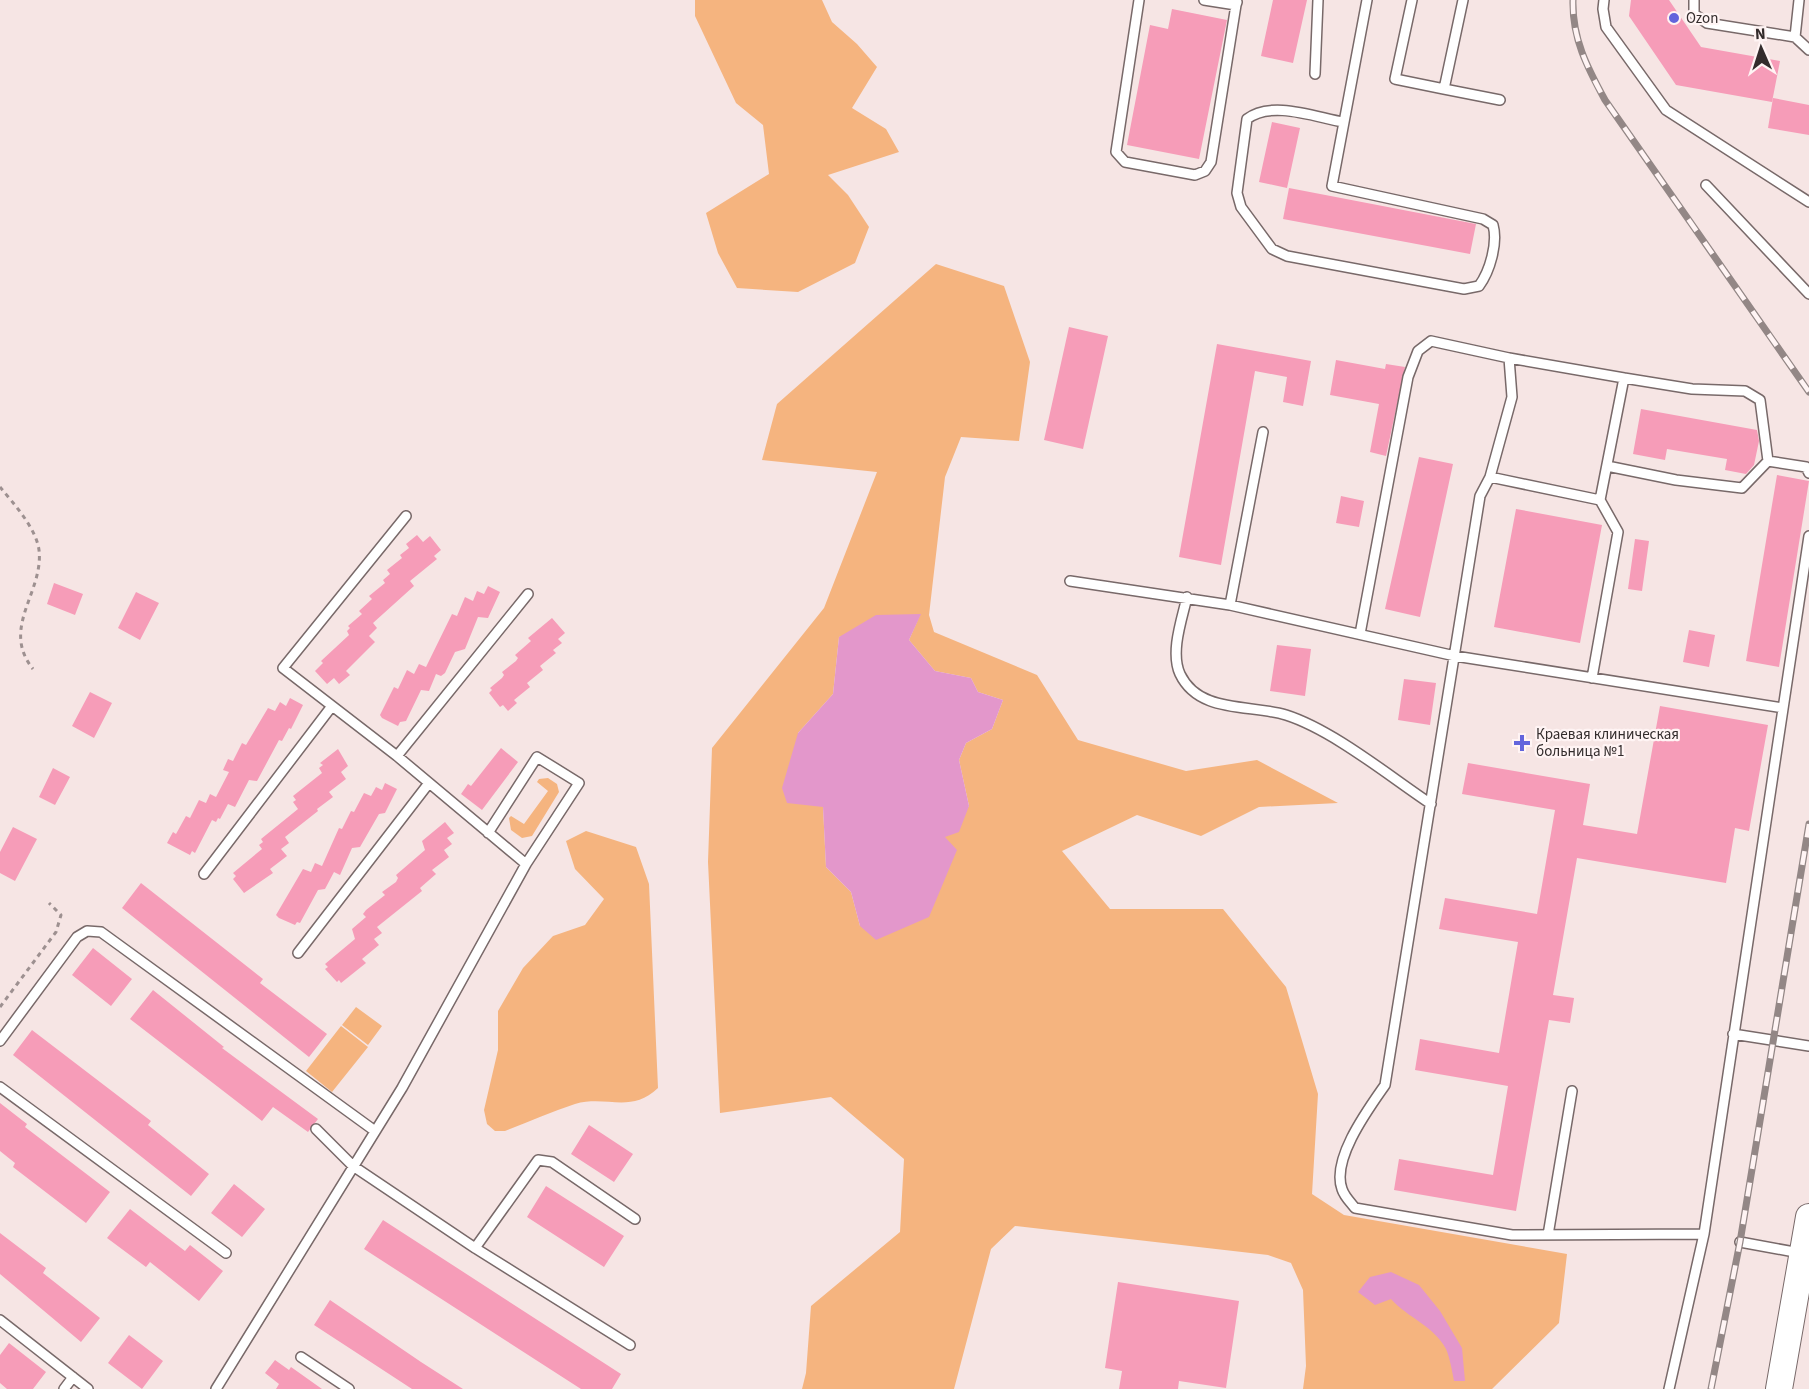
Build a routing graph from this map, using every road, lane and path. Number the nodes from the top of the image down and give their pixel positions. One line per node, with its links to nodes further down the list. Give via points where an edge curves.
1 (1139, 0): 10 (lane, via 1116,152 1125,162 1195,175 1205,171 1211,162)
2 (1204, 0): 10 (lane)
3 (1318, 0): 13 (lane)
4 (1367, 0): 16 (lane)
5 (1412, 0): 14 (lane, via 1395,79)
6 (1462, 0): 14 (lane)
7 (1604, 0): 18 (lane, via 1606,27 1666,110)
8 (1694, 0): 11 (lane, via 1694,14 1707,23)
9 (1799, 0): 11 (lane)
10 (1237, 3)
11 (1795, 37): 12 (lane)
12 (1809, 50)
13 (1315, 74)
14 (1444, 89): 15 (lane)
15 (1500, 100)
16 (1343, 122): 16 (lane, via 1270,109 1255,112 1247,119 1237,193 1241,207 1272,249 1287,256 1464,289 1479,286 1485,278 1496,236 1493,225 1483,219 1332,186)
17 (1706, 185): 19 (lane)
18 (1809, 202)
19 (1809, 294)
20 (1509, 358): 21 (lane); 26 (lane, via 1512,397); 35 (lane, via 1431,341 1418,351 1408,377)
21 (1624, 378): 23 (lane, via 1692,389 1745,391 1760,400); 24 (lane)
22 (1263, 432): 34 (lane)
23 (1768, 461): 24 (lane, via 1742,488); 25 (lane, via 1806,467)
24 (1607, 466): 28 (lane)
25 (1809, 473)
26 (1490, 477): 28 (lane); 36 (lane, via 1480,496)
27 (0, 488): 37 (path, via 35,535 39,552 19,636 22,656)
28 (1600, 500): 38 (lane, via 1618,532)
29 (406, 516): 39 (lane, via 283,669)
30 (1809, 536): 40 (lane)
31 (1070, 581): 33 (lane)
32 (528, 594): 41 (lane)
33 (1186, 597): 34 (lane); 43 (lane, via 1176,655 1180,674 1193,691 1209,702 1286,716 1323,732)
34 (1230, 605): 35 (lane)
35 (1360, 634): 36 (lane)
36 (1455, 656): 38 (lane); 43 (lane)
37 (33, 669)
38 (1592, 678): 40 (lane)
39 (332, 706): 41 (lane); 46 (lane)
40 (1783, 708): 50 (lane)
41 (397, 756): 42 (lane)
42 (429, 783): 44 (lane); 48 (lane)
43 (1431, 804): 61 (lane, via 1385,1085 1355,1129 1343,1160 1341,1189 1355,1208 1512,1235)
44 (488, 833): 45 (lane); 45 (lane, via 537,757 579,783)
45 (526, 864): 56 (lane)
46 (204, 874)
47 (49, 903): 49 (path, via 61,915 56,932)
48 (298, 953)
49 (0, 1007)
50 (1733, 1034): 52 (lane); 60 (lane)
51 (0, 1041): 56 (lane, via 77,937 87,931 101,932)
52 (1809, 1046)
53 (0, 1087): 64 (lane)
54 (1572, 1091): 61 (lane)
55 (316, 1129): 57 (lane)
56 (375, 1131): 57 (lane)
57 (352, 1166): 63 (lane); 72 (lane)
58 (1809, 1217): 65 (main road)
59 (635, 1219): 63 (lane, via 552,1162 538,1160)
60 (1704, 1234): 61 (lane); 74 (lane)
61 (1548, 1235)
62 (1740, 1242): 65 (lane)
63 (475, 1248): 67 (lane)
64 (226, 1253)
65 (1803, 1253): 75 (main road)
66 (0, 1320): 69 (lane)
67 (630, 1345)
68 (301, 1357): 73 (lane)
69 (73, 1377): 70 (lane); 71 (lane)
70 (64, 1389)
71 (88, 1389)
72 (216, 1389)
73 (349, 1389)
74 (1669, 1389)
75 (1779, 1389)

